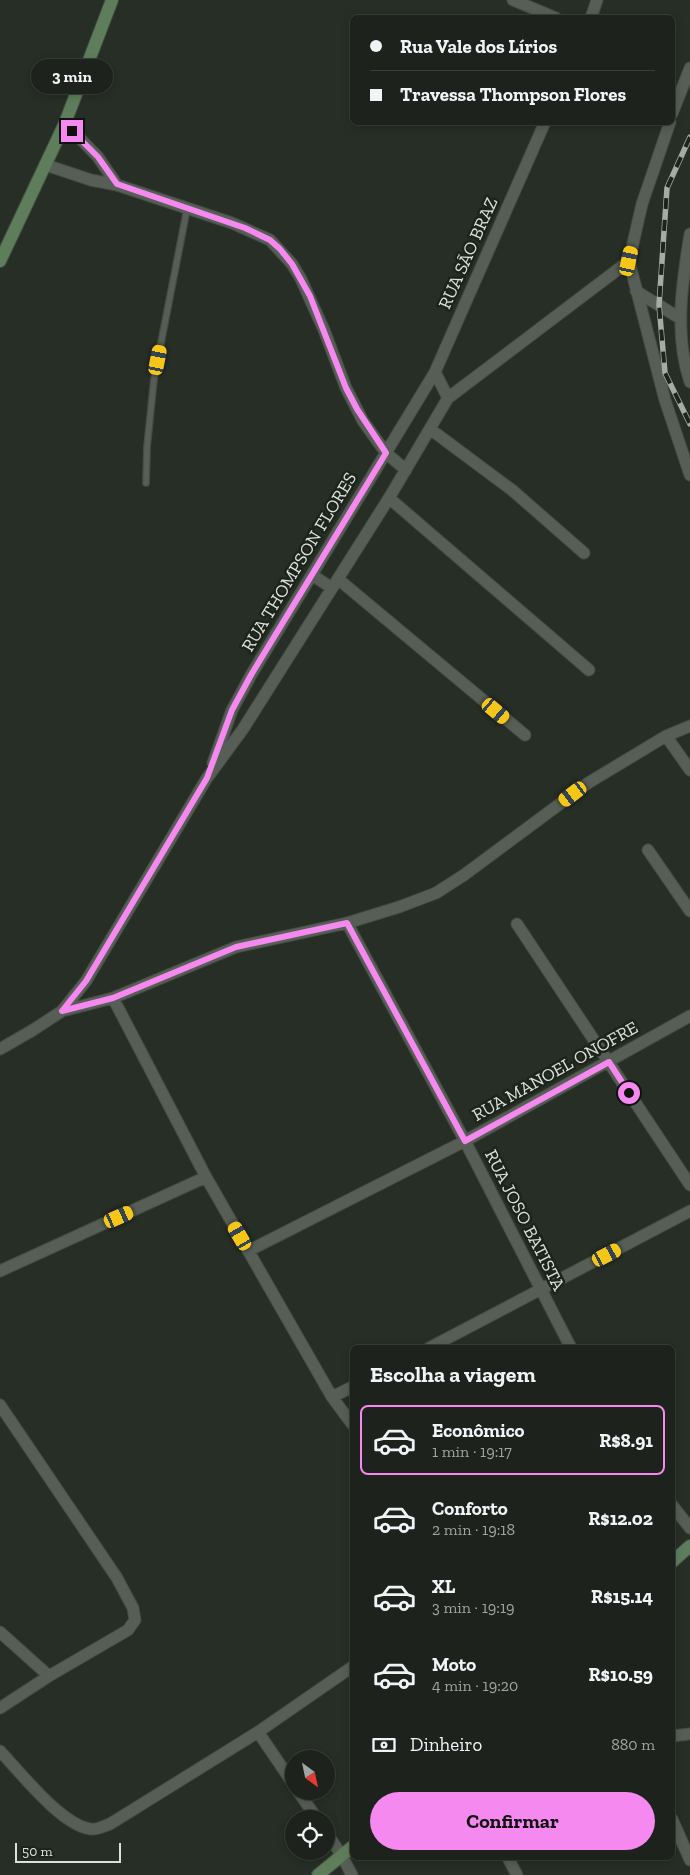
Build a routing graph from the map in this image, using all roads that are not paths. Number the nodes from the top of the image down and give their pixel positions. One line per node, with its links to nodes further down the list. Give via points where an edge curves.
1 (112, 0): 10 (main road)
2 (513, 0): 4 (street)
3 (597, 0): 5 (street)
4 (549, 15)
5 (592, 15)
6 (690, 68): 8 (street)
7 (690, 88): 8 (street)
8 (679, 96): 9 (street)
9 (675, 106)
10 (65, 123): 13 (main road); 14 (street, via 98,157)
11 (544, 125): 21 (street, RUA SÃO BRAZ)
12 (669, 125): 17 (street, via 642,204)
13 (46, 165): 14 (street, via 91,180); 18 (main road)
14 (117, 184): 15 (street)
15 (187, 209): 25 (street, via 258,233 270,240 292,264 310,296 353,402); 28 (lane, via 154,380)
16 (690, 234): 20 (street, via 682,283)
17 (629, 261): 19 (street); 23 (street, RUA THOMPSON FLORES)
18 (0, 262)
19 (636, 291): 20 (street); 27 (street, via 675,434)
20 (681, 319): 22 (street, via 682,350)
21 (434, 372): 23 (street); 25 (street, RUA THOMPSON FLORES)
22 (690, 382)
23 (448, 398): 24 (street, RUA THOMPSON FLORES)
24 (430, 429): 26 (street, RUA THOMPSON FLORES); 30 (street, via 512,490)
25 (386, 453): 26 (street); 31 (street, RUA THOMPSON FLORES)
26 (406, 470): 29 (street, RUA THOMPSON FLORES)
27 (690, 475)
28 (146, 483)
29 (389, 498): 32 (street, RUA THOMPSON FLORES); 33 (street)
30 (584, 553)
31 (312, 575): 32 (street); 38 (street, RUA THOMPSON FLORES, via 232,710)
32 (335, 584): 35 (street); 38 (street, RUA THOMPSON FLORES, via 243,729)
33 (589, 670)
34 (690, 726): 36 (street)
35 (525, 735)
36 (666, 736): 37 (street); 41 (street, via 588,783 436,893)
37 (690, 770)
38 (207, 778): 44 (street, RUA THOMPSON FLORES, via 86,981)
39 (648, 850): 40 (street)
40 (690, 911)
41 (347, 923): 43 (street, via 236,947); 48 (street, RUA JOSO BATISTA)
42 (517, 924): 47 (street)
43 (113, 998): 44 (street); 49 (street)
44 (62, 1011): 46 (street, RUA THOMPSON FLORES)
45 (690, 1016): 47 (street, RUA MANOEL ONOFRE)
46 (0, 1049)
47 (609, 1062): 48 (street, RUA MANOEL ONOFRE); 50 (street)
48 (465, 1141): 52 (street, RUA MANOEL ONOFRE); 54 (street, RUA JOSO BATISTA)
49 (206, 1177): 52 (street); 53 (street)
50 (690, 1185)
51 (690, 1211): 54 (street)
52 (248, 1251): 58 (street)
53 (0, 1271)
54 (540, 1290): 55 (street); 56 (street, RUA JOSO BATISTA)
55 (435, 1345)
56 (569, 1345)
57 (350, 1388): 58 (street)
58 (332, 1397): 60 (street)
59 (0, 1405): 67 (street, via 117,1578 133,1608 135,1620 128,1630)
60 (350, 1421)
61 (675, 1509): 62 (street)
62 (690, 1528)
63 (690, 1546): 64 (main road)
64 (675, 1559)
65 (0, 1632): 67 (street)
66 (350, 1668): 69 (street)
67 (49, 1676): 68 (street)
68 (0, 1708)
69 (258, 1732): 72 (street, via 110,1824 92,1830 75,1825); 73 (street)
70 (690, 1734): 71 (street)
71 (675, 1736)
72 (0, 1751)
73 (285, 1772)
74 (675, 1826): 79 (street)
75 (335, 1846): 77 (street)
76 (350, 1849): 77 (main road)
77 (342, 1856): 80 (main road); 81 (street)
78 (509, 1860): 82 (street)
79 (690, 1860)
80 (318, 1875)
81 (352, 1875)
82 (517, 1875)

